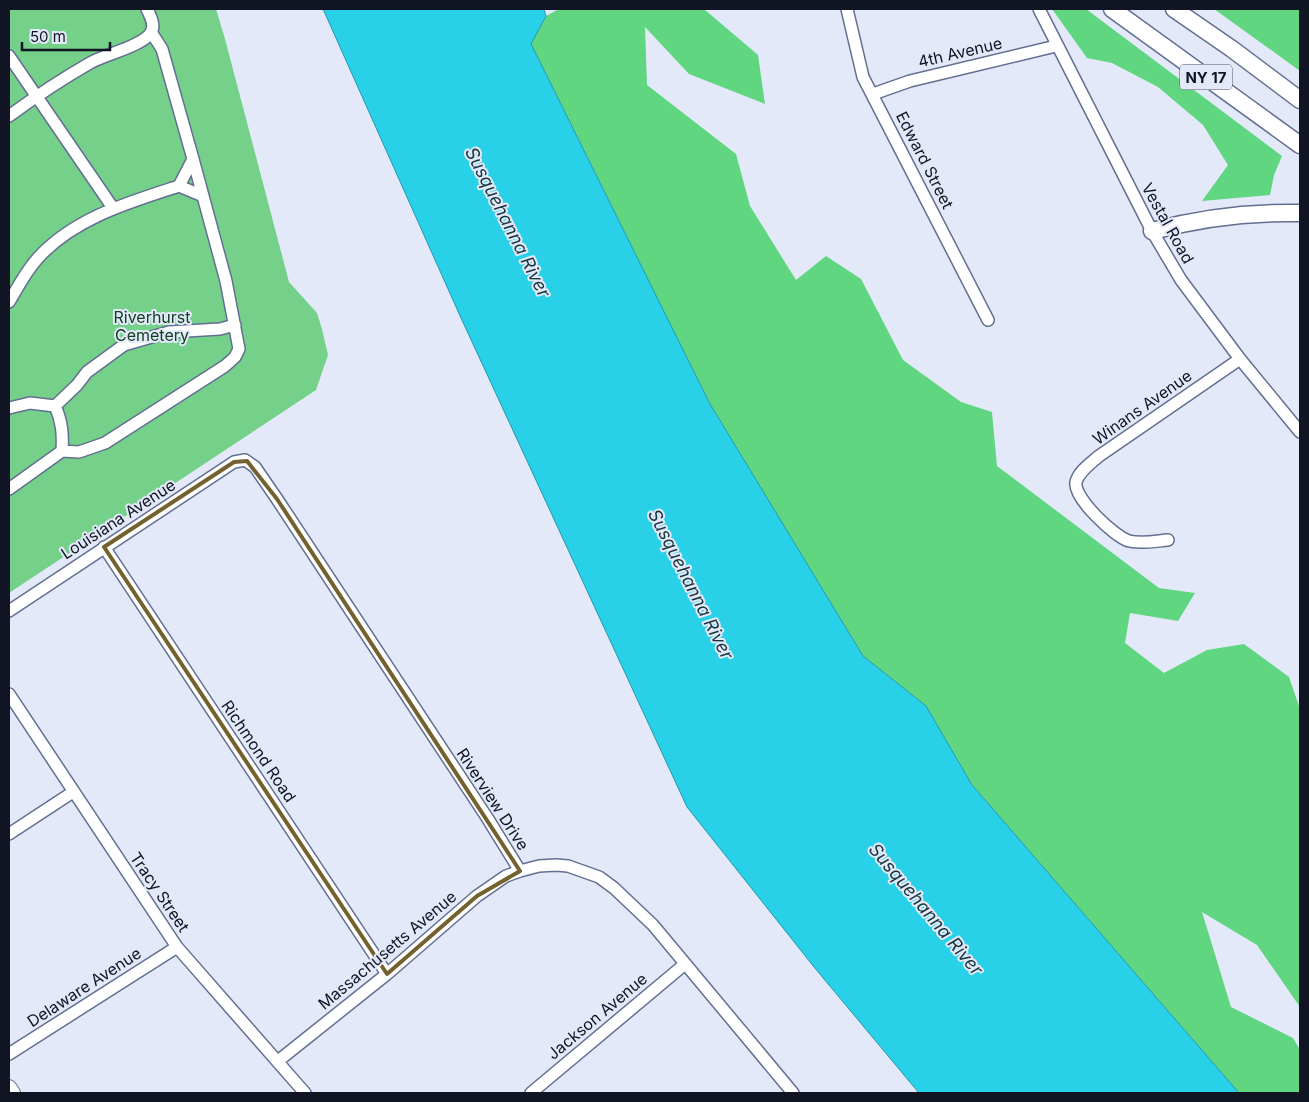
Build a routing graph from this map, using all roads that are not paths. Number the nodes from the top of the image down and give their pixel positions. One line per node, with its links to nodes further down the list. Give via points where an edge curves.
1 (147, 9): 6 (street, via 153,24)
2 (848, 9): 9 (street, Edward Street, via 863,77)
3 (1038, 9): 7 (street, Vestal Road)
4 (1112, 9): 13 (highway, NY 17)
5 (1174, 9): 11 (highway, NY 17)
6 (151, 32): 10 (street, via 143,41 92,62); 14 (street, via 162,49)
7 (1056, 46): 9 (street, 4th Avenue, via 910,81); 19 (street, Vestal Road)
8 (9, 56): 10 (street)
9 (873, 94): 21 (street, Edward Street)
10 (36, 96): 12 (street); 17 (street)
11 (1300, 100)
12 (9, 116)
13 (1300, 145)
14 (194, 159): 15 (street); 16 (street)
15 (179, 186): 16 (street); 17 (street)
16 (203, 196): 22 (street)
17 (113, 208): 20 (street, via 48,248 27,271)
18 (1300, 213): 19 (highway, via 1223,217)
19 (1152, 231): 23 (street, Vestal Road, via 1181,280)
20 (9, 302)
21 (988, 320)
22 (235, 325): 24 (street, via 169,332 124,345 87,372); 27 (street, via 239,349 225,366 105,443 79,452)
23 (1240, 358): 26 (street, Vestal Road); 30 (street, Winans Avenue, via 1099,456 1081,472 1076,482 1076,491 1091,511 1128,541)
24 (55, 406): 25 (street, via 30,403); 27 (street, via 62,422)
25 (9, 408)
26 (1300, 432)
27 (62, 451): 29 (street)
28 (247, 461): 31 (street, Louisiana Avenue, via 234,462); 36 (street, Riverview Drive, via 255,467 277,499)
29 (9, 489)
30 (1168, 540)
31 (104, 547): 32 (street, Louisiana Avenue); 39 (street, Richmond Road)
32 (9, 611)
33 (9, 694): 34 (street, Tracy Street)
34 (73, 792): 35 (street); 37 (street, Tracy Street)
35 (9, 834)
36 (520, 871): 38 (street, Riverview Drive, via 556,865 599,877 653,925); 39 (street, Massachusetts Avenue, via 506,876 477,896)
37 (177, 947): 40 (street, Delaware Avenue); 41 (street, Tracy Street)
38 (685, 964): 45 (street, Jackson Avenue); 46 (street, Riverview Drive)
39 (387, 974): 41 (street, Massachusetts Avenue)
40 (9, 1054)
41 (278, 1061): 43 (street, Tracy Street)
42 (9, 1087): 44 (main road)
43 (301, 1092)
44 (13, 1093)
45 (530, 1093)
46 (794, 1093)

